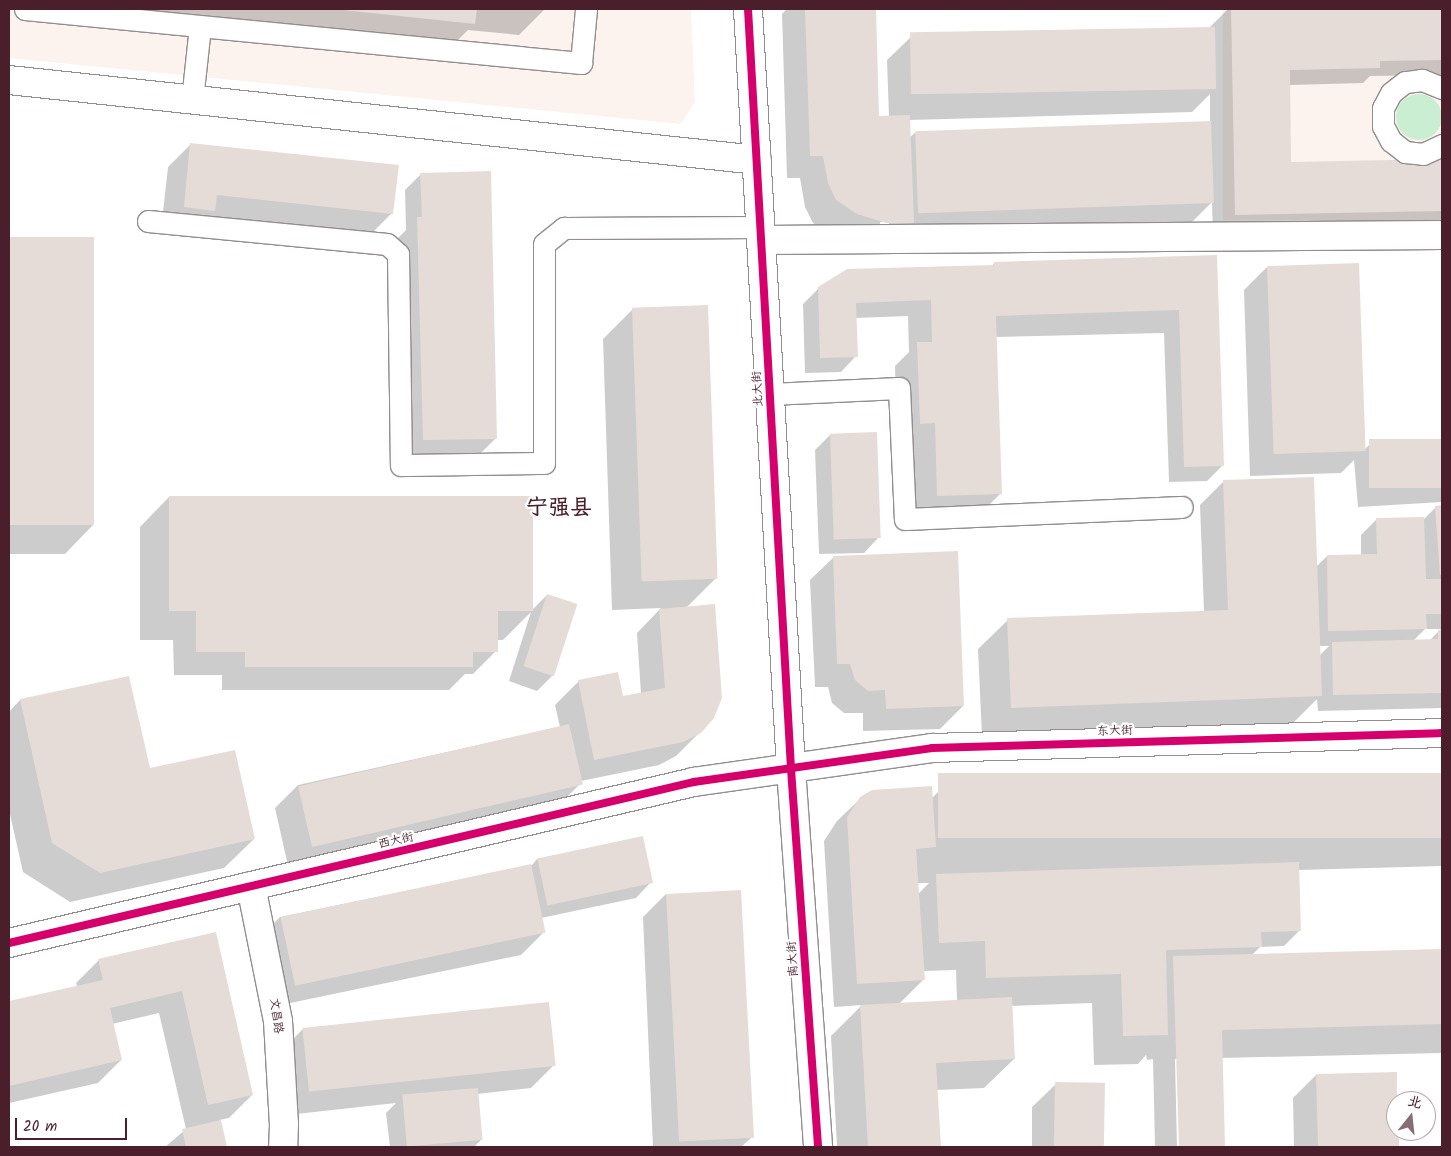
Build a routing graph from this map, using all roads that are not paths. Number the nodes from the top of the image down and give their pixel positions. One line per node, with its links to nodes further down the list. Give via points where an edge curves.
1 (25, 9): 4 (lane)
2 (586, 9): 4 (lane, via 581,64)
3 (748, 9): 9 (street, 北大街)
4 (200, 26): 7 (lane)
5 (9, 80): 7 (street)
6 (1442, 88): 8 (lane, via 1422,80 1405,82 1391,93 1383,108 1383,126 1391,141 1405,152 1422,154)
7 (192, 100): 9 (street)
8 (1442, 145)
9 (757, 160): 11 (street, 北大街)
10 (148, 221): 11 (lane, via 387,244 398,254 401,465 544,463 544,244 564,228)
11 (761, 234): 12 (street); 13 (street, 北大街)
12 (1442, 235)
13 (770, 394): 14 (lane, via 899,388 905,518); 16 (street, 北大街)
14 (1182, 507)
15 (1442, 733): 16 (street, 东大街, via 932,748)
16 (791, 769): 17 (street, 西大街, via 694,782); 20 (street, 南大街)
17 (251, 886): 18 (street, 西大街); 19 (street, 文昌路, via 278,1021)
18 (9, 943)
19 (283, 1147)
20 (818, 1147)

